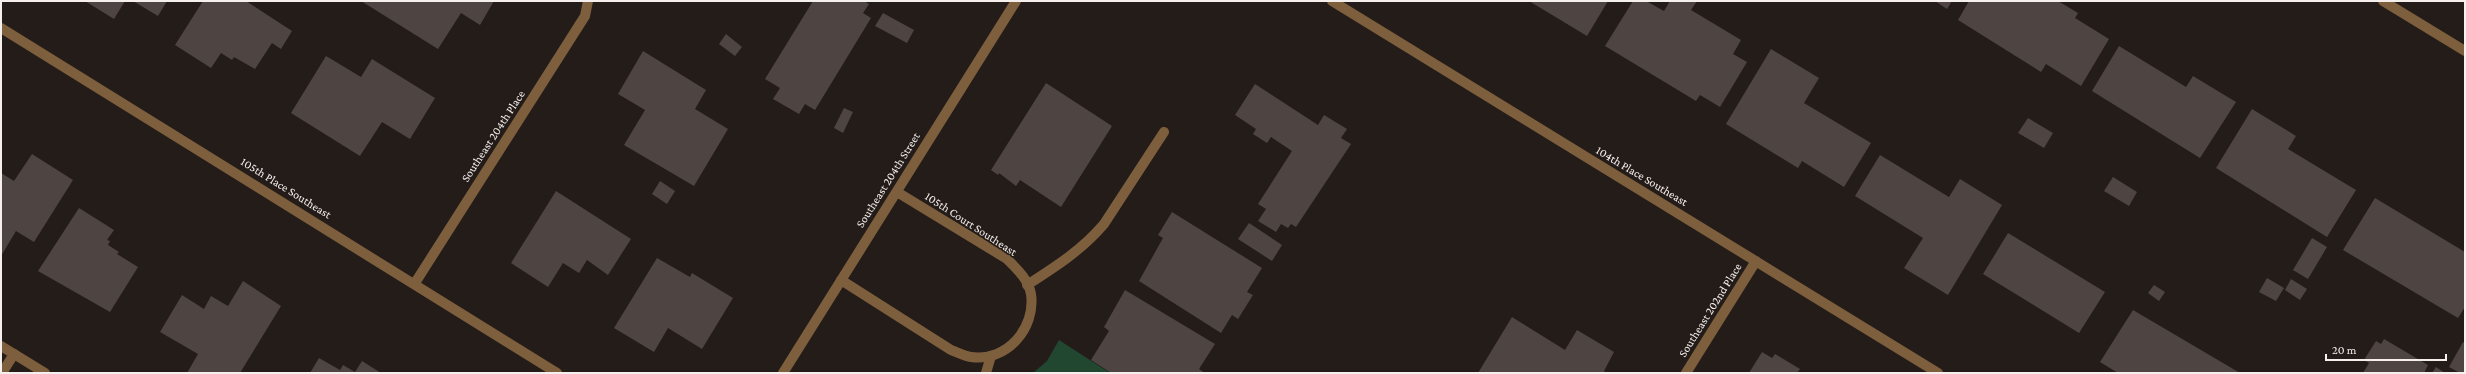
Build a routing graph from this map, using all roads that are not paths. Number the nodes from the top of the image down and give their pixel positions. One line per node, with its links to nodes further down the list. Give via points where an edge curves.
1 (588, 1): 11 (street, Southeast 204th Place, via 585,16)
2 (1016, 1): 8 (street, Southeast 204th Street)
3 (1332, 1): 9 (street, 104th Place Southeast)
4 (2383, 1): 6 (street)
5 (1, 28): 11 (street, 105th Place Southeast)
6 (2465, 51)
7 (1164, 132): 12 (street, via 1104,224 1092,238 1070,258)
8 (896, 192): 10 (street, Southeast 204th Street); 12 (street, 105th Court Southeast, via 1006,259 1022,274)
9 (1756, 261): 21 (street, Southeast 202nd Place); 22 (street, 104th Place Southeast)
10 (842, 280): 15 (street, 105th Court Southeast, via 951,350 970,357); 19 (street, Southeast 204th Street)
11 (415, 283): 18 (street, 105th Place Southeast)
12 (1027, 285): 15 (street, 105th Court Southeast, via 1031,292 1031,313 1024,332 1010,347)
13 (1, 346): 14 (street)
14 (14, 354): 16 (street); 17 (street)
15 (991, 356): 20 (street)
16 (2, 373)
17 (45, 373)
18 (557, 373)
19 (783, 373)
20 (986, 373)
21 (1686, 373)
22 (1938, 373)

